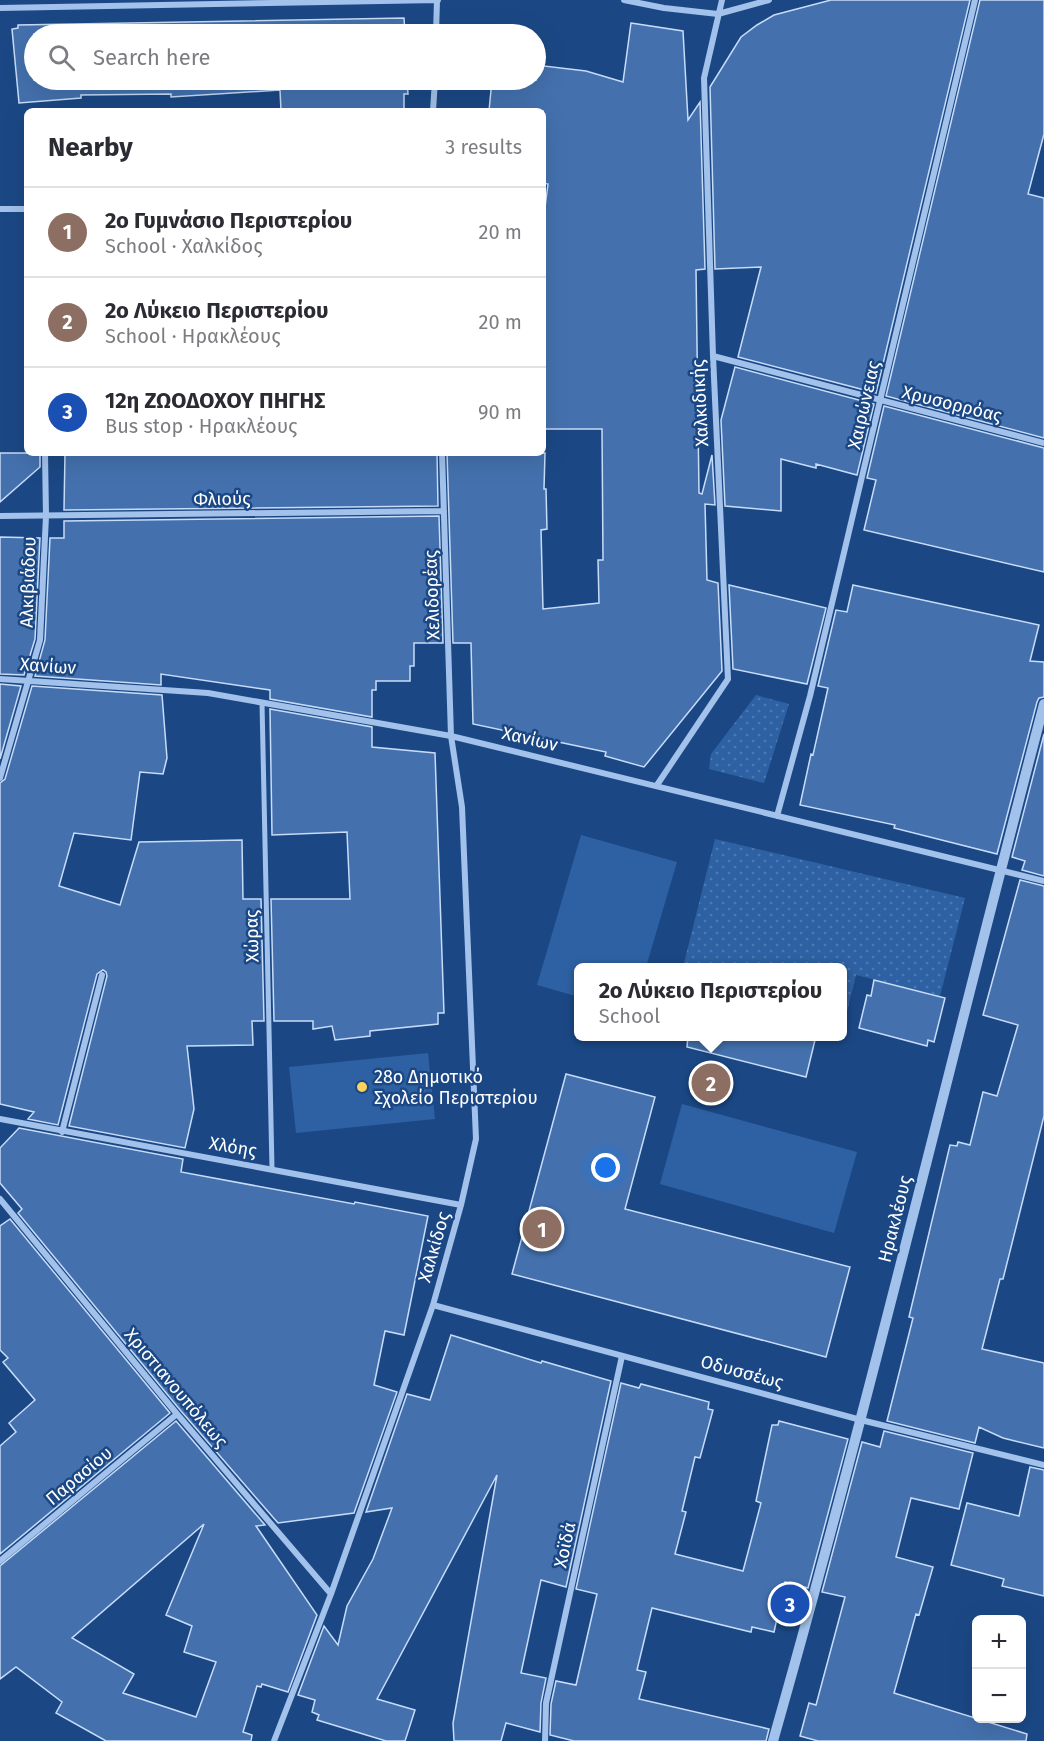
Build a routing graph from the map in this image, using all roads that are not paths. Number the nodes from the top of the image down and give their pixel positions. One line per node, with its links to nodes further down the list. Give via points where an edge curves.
1 (437, 0): 6 (street); 8 (street)
2 (624, 0): 7 (street)
3 (722, 0): 7 (street, Χαλκιδικής)
4 (769, 0): 7 (street)
5 (975, 0): 14 (street, Χαιρώνειας)
6 (0, 8)
7 (718, 14): 13 (street, Χαλκιδικής, via 704,78)
8 (436, 24)
9 (435, 90): 10 (street)
10 (434, 108)
11 (0, 209): 12 (street)
12 (24, 209)
13 (713, 356): 14 (street, Χρυσορρόας); 27 (street, Χαλκιδικής, via 728,679)
14 (881, 401): 15 (street, Χρυσορρόας); 28 (street, Χαιρώνειας)
15 (1044, 443)
16 (45, 456): 20 (street, Αλκιβιάδου)
17 (442, 456): 18 (street, Χελιδορέας)
18 (444, 511): 20 (street, Φλιούς); 25 (street, Χελιδορέας)
19 (0, 516): 20 (street, Φλιούς)
20 (46, 516): 22 (street, Αλκιβιάδου, via 40,640)
21 (0, 678): 22 (street, Χανίων)
22 (30, 679): 23 (street, Χανίων, via 208,693); 26 (street, Αλκιβιάδου)
23 (262, 703): 25 (street, Χανίων); 34 (street, Χώρας)
24 (1044, 704): 29 (street, Ηρακλέους)
25 (451, 736): 27 (street, Χανίων); 36 (street, Χαλκίδος, via 462,807 476,1139)
26 (0, 778)
27 (657, 785): 28 (street, Χανίων)
28 (777, 816): 29 (street, Χανίων)
29 (1000, 870): 30 (street, Χανίων); 40 (street, Ηρακλέους)
30 (1044, 881)
31 (102, 975): 33 (street)
32 (0, 1119): 33 (street, Χλόης)
33 (62, 1132): 34 (street, Χλόης)
34 (272, 1169): 36 (street, Χλόης)
35 (0, 1199): 39 (street, Χριστιανουπόλεως)
36 (461, 1205): 37 (street, Χαλκίδος)
37 (433, 1305): 38 (street, Οδυσσέως); 43 (street, Χαλκίδος)
38 (622, 1356): 40 (street, Οδυσσέως); 45 (street, Χοϊδά, via 546,1703)
39 (177, 1414): 42 (street, Παρασίου); 43 (street, Χριστιανουπόλεως)
40 (861, 1420): 41 (street, Οδυσσέως); 46 (street, Ηρακλέους)
41 (1044, 1466)
42 (0, 1561)
43 (331, 1594): 44 (street, Χαλκίδος)
44 (274, 1741)
45 (545, 1741)
46 (773, 1741)

